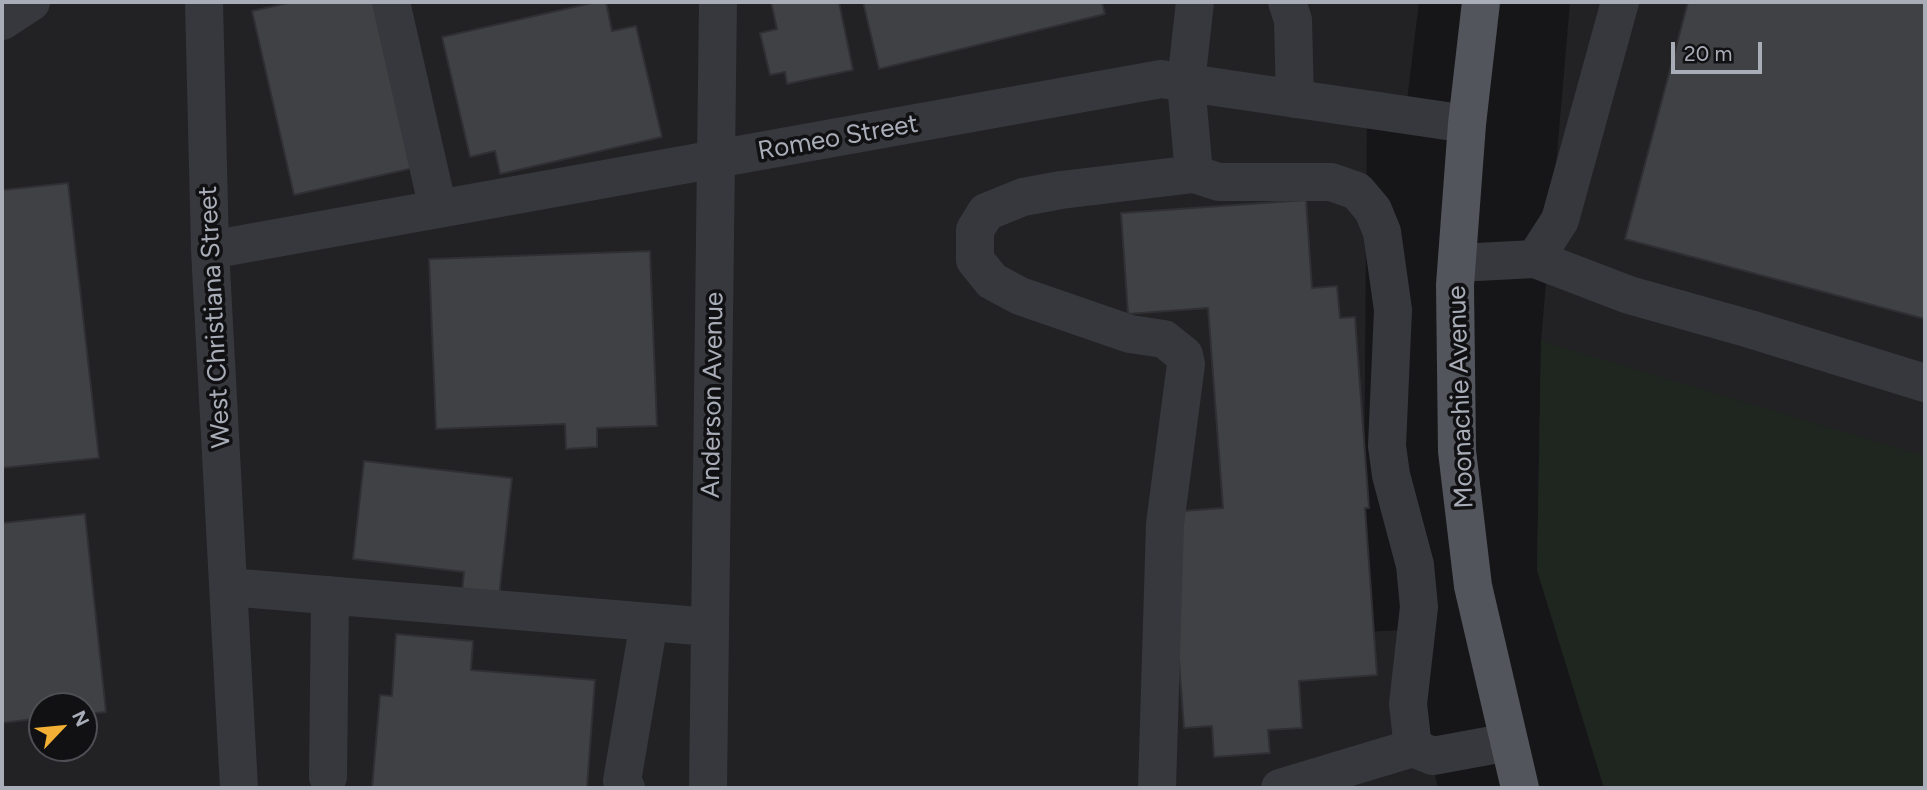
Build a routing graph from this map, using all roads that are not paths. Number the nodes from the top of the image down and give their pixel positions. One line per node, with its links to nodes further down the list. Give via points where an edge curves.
1 (31, 2): 9 (street)
2 (204, 2): 16 (street, West Christiana Street)
3 (391, 2): 15 (street)
4 (718, 2): 13 (street, Anderson Avenue)
5 (1195, 2): 10 (street)
6 (1287, 2): 11 (street, via 1293,20)
7 (1481, 2): 12 (main road, Moonachie Avenue)
8 (1620, 2): 17 (street, via 1560,219)
9 (2, 21)
10 (1186, 83): 11 (street, Romeo Street); 13 (street, Romeo Street, via 1161,79); 14 (street)
11 (1295, 99): 12 (street, Romeo Street)
12 (1467, 124): 18 (main road, Moonachie Avenue)
13 (716, 160): 15 (street, Romeo Street); 23 (street, Anderson Avenue)
14 (1194, 174): 25 (street, via 1219,182 1331,182 1357,191 1373,210 1382,232 1393,310 1387,446 1415,565 1419,607 1408,704); 30 (street, via 1023,197 986,212 975,230 975,260 992,281 1020,296 1130,334 1164,340 1184,355 1165,524)
15 (438, 209): 16 (street, Romeo Street)
16 (210, 250): 20 (street, West Christiana Street)
17 (1535, 259): 18 (street); 19 (street, via 1629,295)
18 (1457, 264): 24 (main road, Moonachie Avenue, via 1457,451 1473,586)
19 (1925, 383)
20 (229, 587): 21 (street); 27 (street, West Christiana Street)
21 (330, 596): 22 (street); 26 (street)
22 (649, 622): 23 (street); 28 (street, via 622,781)
23 (710, 627): 29 (street, Anderson Avenue)
24 (1509, 741): 25 (street, via 1433,756); 32 (main road, Moonachie Avenue)
25 (1413, 748): 31 (street)
26 (328, 777)
27 (239, 788)
28 (626, 788)
29 (708, 788)
30 (1157, 788)
31 (1280, 788)
32 (1520, 788)

